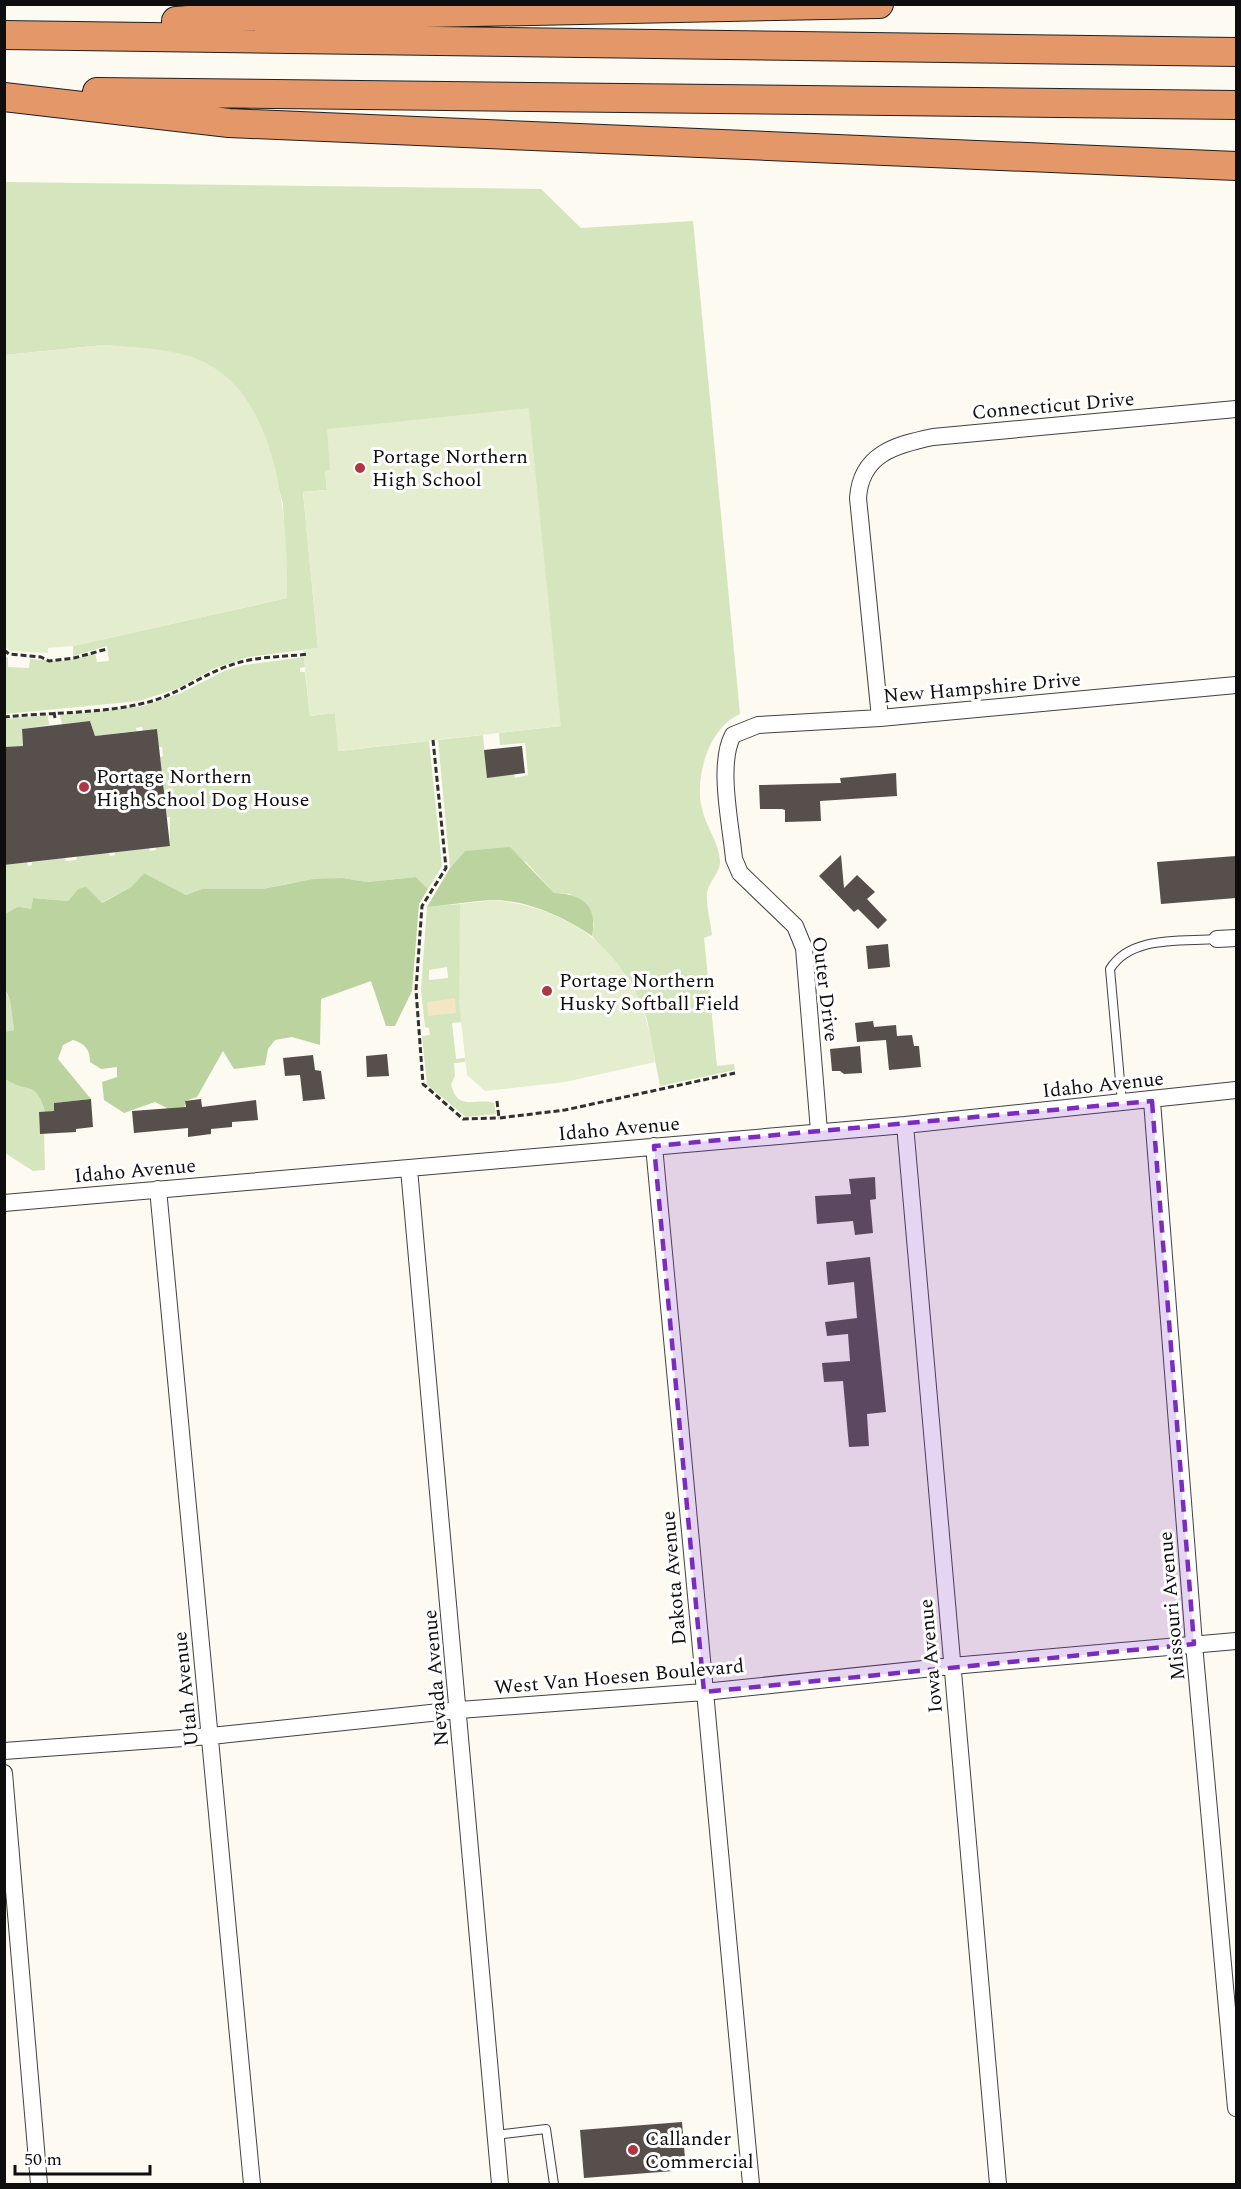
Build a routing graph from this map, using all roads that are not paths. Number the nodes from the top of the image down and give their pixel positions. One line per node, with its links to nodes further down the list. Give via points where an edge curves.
1 (879, 4): 2 (highway, via 226,17)
2 (4, 34): 3 (highway)
3 (1236, 52)
4 (4, 90): 6 (highway)
5 (4, 97): 7 (highway, via 229,123)
6 (1236, 105)
7 (1236, 166)
8 (1236, 409): 10 (street, Connecticut Drive, via 933,436 906,443 870,462 859,482 858,498)
9 (1236, 685): 10 (street, New Hampshire Drive)
10 (880, 718): 11 (street, New Hampshire Drive, via 758,725)
11 (733, 735): 18 (street, Outer Drive, via 727,746 726,764 734,859 740,873 800,935)
12 (1236, 938): 13 (street)
13 (1218, 939): 16 (lane, via 1139,945 1125,952 1110,969)
14 (1236, 1090): 15 (street, Idaho Avenue)
15 (1152, 1101): 16 (street, Idaho Avenue); 24 (street, Missouri Avenue)
16 (1122, 1104): 17 (street, Idaho Avenue)
17 (905, 1125): 18 (street, Idaho Avenue); 25 (street, Iowa Avenue)
18 (819, 1131): 19 (street, Idaho Avenue)
19 (654, 1146): 20 (street, Idaho Avenue); 26 (street, Dakota Avenue)
20 (409, 1169): 21 (street, Idaho Avenue); 27 (street, Nevada Avenue)
21 (158, 1189): 22 (street, Idaho Avenue); 28 (street, Utah Avenue)
22 (4, 1203)
23 (1236, 1641): 24 (street, West Van Hoesen Boulevard)
24 (1194, 1644): 25 (street, West Van Hoesen Boulevard); 31 (street, Missouri Avenue)
25 (952, 1666): 26 (street, West Van Hoesen Boulevard); 40 (street, Iowa Avenue)
26 (704, 1692): 27 (street, West Van Hoesen Boulevard); 39 (street, Dakota Avenue)
27 (459, 1710): 28 (street, West Van Hoesen Boulevard); 34 (street, Nevada Avenue)
28 (211, 1737): 29 (street, West Van Hoesen Boulevard); 36 (street, Utah Avenue)
29 (4, 1751)
30 (4, 1773): 35 (street)
31 (1232, 2003): 32 (street, Missouri Avenue)
32 (1234, 2048): 33 (street, Missouri Avenue)
33 (1236, 2108)
34 (496, 2134): 37 (street, Nevada Avenue); 38 (lane, via 546,2129)
35 (39, 2184)
36 (252, 2184)
37 (500, 2184)
38 (554, 2184)
39 (751, 2184)
40 (998, 2184)

